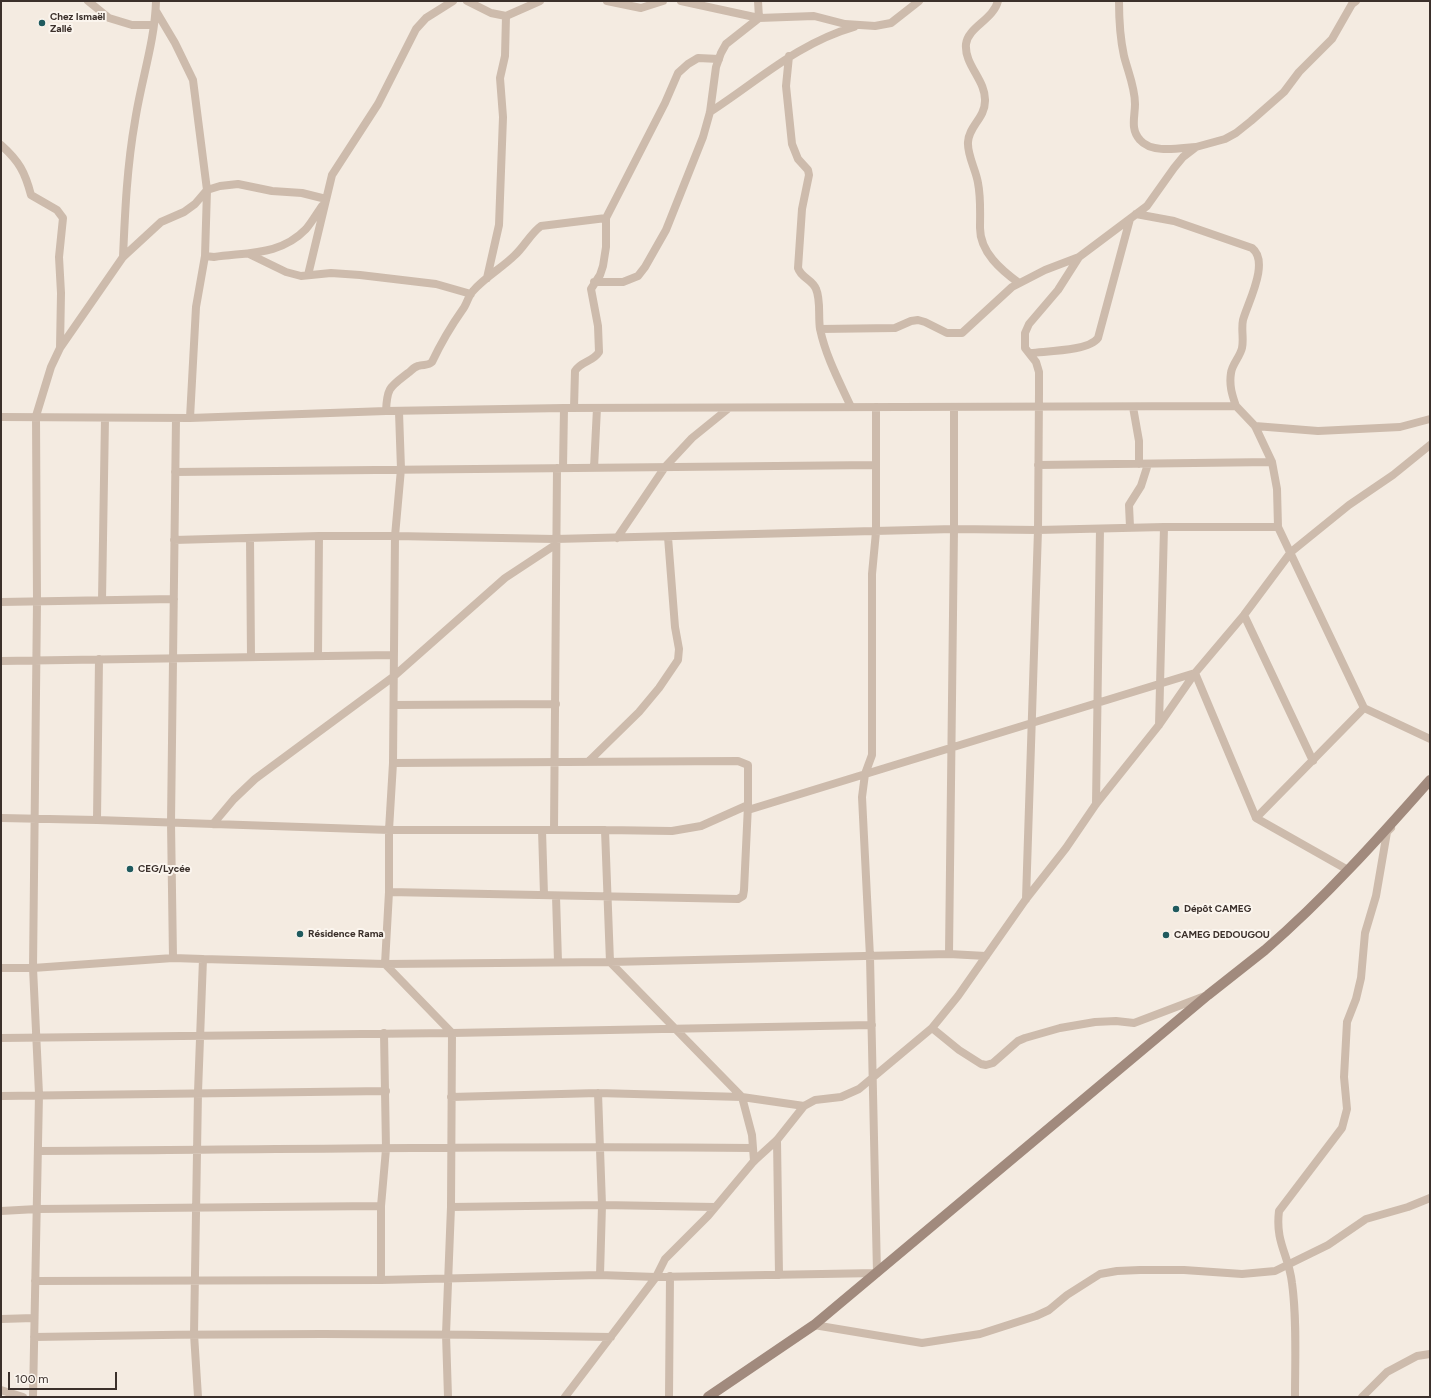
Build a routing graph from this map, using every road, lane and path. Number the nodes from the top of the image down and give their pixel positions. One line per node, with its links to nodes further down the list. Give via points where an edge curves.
1 (88, 1): 18 (street, via 109,18 132,25)
2 (156, 1): 15 (street)
3 (453, 1): 26 (street, via 426,18 416,29 378,104 332,175)
4 (467, 1): 16 (street, via 491,13)
5 (540, 1): 16 (street)
6 (607, 1): 7 (street, via 641,8)
7 (663, 1)
8 (681, 1): 14 (street)
9 (758, 1): 17 (street)
10 (918, 1): 19 (street, via 885,25)
11 (998, 1): 36 (street, via 993,12 973,31 966,43 968,56 982,85 985,101 980,120 972,129 968,142 979,185 982,208 981,239 995,263)
12 (1118, 1): 24 (street, via 1121,41 1134,93 1133,125 1136,133 1147,145 1159,148)
13 (1356, 1): 24 (street, via 1332,39 1299,72 1284,92 1236,133 1225,139)
14 (695, 2): 17 (street)
15 (156, 11): 18 (street); 25 (street, via 193,80)
16 (506, 16): 34 (street, via 505,56 500,78 503,118 499,226)
17 (759, 18): 19 (street, via 814,16); 21 (street, via 726,44)
18 (153, 25): 31 (street, via 135,120 127,187)
19 (857, 26): 20 (street, via 811,43)
20 (789, 56): 22 (street); 38 (street, via 786,86 791,138 798,159 808,170 809,175 802,210 798,268 799,273 812,282 816,289)
21 (719, 59): 22 (street); 28 (street, via 698,58 678,73)
22 (710, 112): 35 (street, via 685,184 666,230 646,267 638,276 623,282)
23 (1, 145): 39 (street, via 15,157 32,195 57,210 63,218 59,257)
24 (1196, 147): 27 (street, via 1183,157 1147,206)
25 (207, 190): 26 (street, via 238,184 272,191 302,193); 30 (street); 31 (street, via 184,212 161,222)
26 (325, 202): 29 (street, via 306,229 283,245 266,252); 33 (street)
27 (1133, 216): 32 (street); 40 (street, via 1095,343); 43 (street, via 1174,221 1256,251 1259,259 1258,274 1244,320 1242,347 1231,370 1230,381)
28 (606, 218): 34 (street, via 541,226 511,260); 35 (street, via 603,266)
29 (249, 254): 30 (street); 33 (street, via 286,272)
30 (205, 256): 57 (street, via 196,307)
31 (123, 257): 39 (street)
32 (1079, 257): 36 (street); 40 (street, via 1058,290 1026,329 1024,345)
33 (308, 275): 37 (street, via 360,275 436,284)
34 (487, 278): 37 (street)
35 (594, 282): 48 (street, via 591,289 598,326 599,352 594,359 578,366)
36 (1019, 282): 38 (street, via 992,303 978,320 962,333 954,335 918,320 895,328)
37 (471, 294): 51 (street, via 443,338 432,362 429,365 416,366 397,380 390,389 386,399)
38 (820, 329): 44 (street, via 833,371)
39 (60, 348): 53 (street, via 51,367)
40 (1031, 353): 41 (street, via 1039,372)
41 (1039, 406): 42 (street); 46 (street); 64 (street)
42 (1133, 406): 43 (street); 62 (street, via 1139,441)
43 (1236, 406): 59 (street)
44 (851, 407): 45 (street); 50 (street)
45 (876, 407): 46 (street); 65 (street)
46 (954, 407): 74 (street)
47 (564, 408): 48 (street); 52 (street); 67 (street)
48 (574, 408): 49 (street)
49 (596, 408): 50 (street); 68 (street)
50 (729, 408): 66 (street, via 692,438)
51 (386, 411): 52 (street); 57 (street)
52 (399, 412): 69 (street)
53 (36, 416): 54 (street); 55 (street); 89 (street)
54 (1, 417)
55 (105, 418): 56 (street); 87 (street)
56 (176, 418): 57 (street); 70 (street)
57 (190, 418)
58 (1430, 419): 59 (street, via 1400,428 1318,431)
59 (1255, 426): 61 (street)
60 (1430, 445): 85 (street)
61 (1272, 462): 63 (street); 72 (street)
62 (1139, 464): 63 (street); 64 (street)
63 (1148, 464): 73 (street, via 1129,505)
64 (1038, 465): 76 (street)
65 (876, 466): 66 (street); 77 (street)
66 (665, 467): 68 (street); 82 (street)
67 (560, 468): 68 (street); 69 (street); 84 (street)
68 (594, 468)
69 (401, 469): 70 (street); 79 (street)
70 (175, 472): 83 (street)
71 (1164, 527): 72 (street); 73 (street); 100 (street)
72 (1278, 527): 85 (street)
73 (1130, 528): 75 (street)
74 (954, 529): 76 (street); 77 (street); 108 (street)
75 (1100, 529): 76 (street); 101 (street)
76 (1038, 530): 105 (street)
77 (876, 532): 80 (street); 113 (street, via 872,574 872,755)
78 (319, 536): 79 (street); 81 (street); 92 (street)
79 (395, 536): 84 (street); 91 (street)
80 (668, 537): 82 (street); 110 (street, via 678,660 660,688 639,712)
81 (250, 538): 83 (street); 93 (street)
82 (617, 538): 84 (street)
83 (174, 540): 86 (street)
84 (555, 542): 99 (street, via 504,578); 102 (street)
85 (1291, 552): 90 (street); 104 (street)
86 (174, 599): 87 (street); 94 (street)
87 (102, 600): 89 (street)
88 (1, 602): 89 (street)
89 (37, 602): 97 (street)
90 (1244, 615): 98 (street); 111 (street)
91 (392, 655): 92 (street); 99 (street)
92 (318, 656): 93 (street)
93 (251, 657): 94 (street)
94 (173, 658): 95 (street); 121 (street)
95 (99, 659): 97 (street); 120 (street)
96 (1, 661): 97 (street)
97 (36, 661): 119 (street)
98 (1195, 674): 100 (street); 106 (street); 118 (street)
99 (393, 677): 103 (street); 122 (street, via 255,779)
100 (1160, 684): 101 (street); 106 (street)
101 (1098, 703): 105 (street); 115 (street)
102 (556, 704): 103 (street); 109 (street)
103 (394, 705): 112 (street)
104 (1364, 708): 107 (street); 111 (street)
105 (1031, 724): 108 (street); 132 (street)
106 (1159, 725): 115 (street)
107 (1430, 740)
108 (951, 748): 113 (street); 133 (street)
109 (555, 761): 110 (street); 112 (street); 125 (street)
110 (589, 761): 116 (street, via 743,762 748,766)
111 (1313, 761): 118 (street)
112 (393, 763): 123 (street)
113 (865, 774): 116 (street); 135 (street, via 862,797)
114 (1430, 780): 127 (main road); 177 (street, via 1387,832 1376,896 1365,934 1361,978 1347,1022 1345,1119 1342,1128 1279,1211 1277,1226)
115 (1096, 804): 132 (street)
116 (748, 808): 126 (street, via 701,826 672,831); 131 (street, via 743,896 738,899)
117 (1, 818): 119 (street)
118 (1256, 818): 127 (street)
119 (35, 820): 120 (street); 142 (street)
120 (97, 820): 121 (street)
121 (171, 823): 122 (street); 136 (street)
122 (213, 824): 123 (street)
123 (389, 830): 124 (street); 128 (street)
124 (542, 830): 125 (street); 129 (street)
125 (554, 830): 126 (street)
126 (605, 830): 131 (street)
127 (1348, 870): 143 (main road, via 1265,949)
128 (389, 892): 129 (street); 140 (street)
129 (544, 896): 130 (street)
130 (556, 896): 131 (street); 138 (street)
131 (608, 897): 139 (street)
132 (1026, 899): 134 (street)
133 (948, 954): 134 (street); 135 (street)
134 (986, 956): 146 (street)
135 (870, 957): 139 (street); 144 (street)
136 (173, 958): 137 (street); 142 (street)
137 (202, 959): 140 (street); 149 (street)
138 (558, 962): 139 (street); 140 (street)
139 (610, 962): 145 (street)
140 (385, 964): 148 (street)
141 (1, 968): 142 (street)
142 (33, 968): 150 (street)
143 (1208, 995): 146 (street, via 1134,1023 1095,1022 1025,1038 993,1063 986,1065 959,1050); 178 (main road)
144 (872, 1025): 145 (street); 152 (street)
145 (676, 1028): 148 (street); 159 (street)
146 (932, 1028): 152 (street)
147 (384, 1033): 148 (street); 149 (street); 153 (street)
148 (452, 1033): 158 (street)
149 (200, 1036): 150 (street); 154 (street)
150 (36, 1037): 151 (street); 156 (street)
151 (1, 1038)
152 (873, 1079): 160 (street, via 847,1095 815,1100); 178 (street)
153 (386, 1091): 154 (street); 165 (street)
154 (198, 1092): 156 (street); 166 (street)
155 (598, 1093): 158 (street); 159 (street); 162 (street)
156 (39, 1094): 157 (street); 167 (street)
157 (1, 1096)
158 (451, 1097): 163 (street)
159 (742, 1097): 160 (street); 164 (street)
160 (804, 1106): 161 (street)
161 (777, 1140): 168 (street); 180 (street)
162 (598, 1146): 163 (street); 164 (street); 170 (street)
163 (452, 1148): 165 (street); 172 (street)
164 (753, 1148): 168 (street)
165 (386, 1149): 166 (street); 171 (street)
166 (197, 1150): 167 (street); 174 (street)
167 (38, 1151): 175 (street)
168 (754, 1161): 173 (street)
169 (1430, 1198): 177 (street, via 1366,1219 1328,1245)
170 (602, 1205): 172 (street); 173 (street); 179 (street)
171 (380, 1206): 174 (street); 184 (street)
172 (451, 1207): 183 (street)
173 (715, 1207): 182 (street, via 665,1260)
174 (196, 1208): 175 (street); 186 (street)
175 (37, 1209): 176 (street); 185 (street)
176 (1, 1211)
177 (1288, 1266): 189 (street, via 1254,1274 1184,1270 1116,1271 1100,1274 1049,1310 1036,1316 980,1334 947,1340 922,1343); 203 (street, via 1292,1283)
178 (877, 1273): 180 (street); 189 (main road)
179 (600, 1275): 182 (street); 183 (street)
180 (779, 1275): 181 (street)
181 (670, 1276): 182 (street); 201 (street)
182 (656, 1277): 193 (street)
183 (449, 1279): 184 (street); 191 (street)
184 (381, 1280): 186 (street)
185 (35, 1282): 186 (street); 187 (street)
186 (196, 1282): 190 (street)
187 (34, 1318): 188 (street); 192 (street)
188 (1, 1319)
189 (814, 1325): 202 (main road)
190 (194, 1334): 191 (street); 192 (street); 198 (street)
191 (446, 1334): 193 (street); 199 (street)
192 (34, 1337): 197 (street)
193 (611, 1337): 200 (street)
194 (1430, 1354): 204 (street, via 1417,1356 1387,1372)
195 (1, 1390): 196 (street)
196 (24, 1397)
197 (33, 1397)
198 (198, 1397)
199 (448, 1397)
200 (565, 1397)
201 (669, 1397)
202 (708, 1397)
203 (1296, 1397)
204 (1362, 1397)

